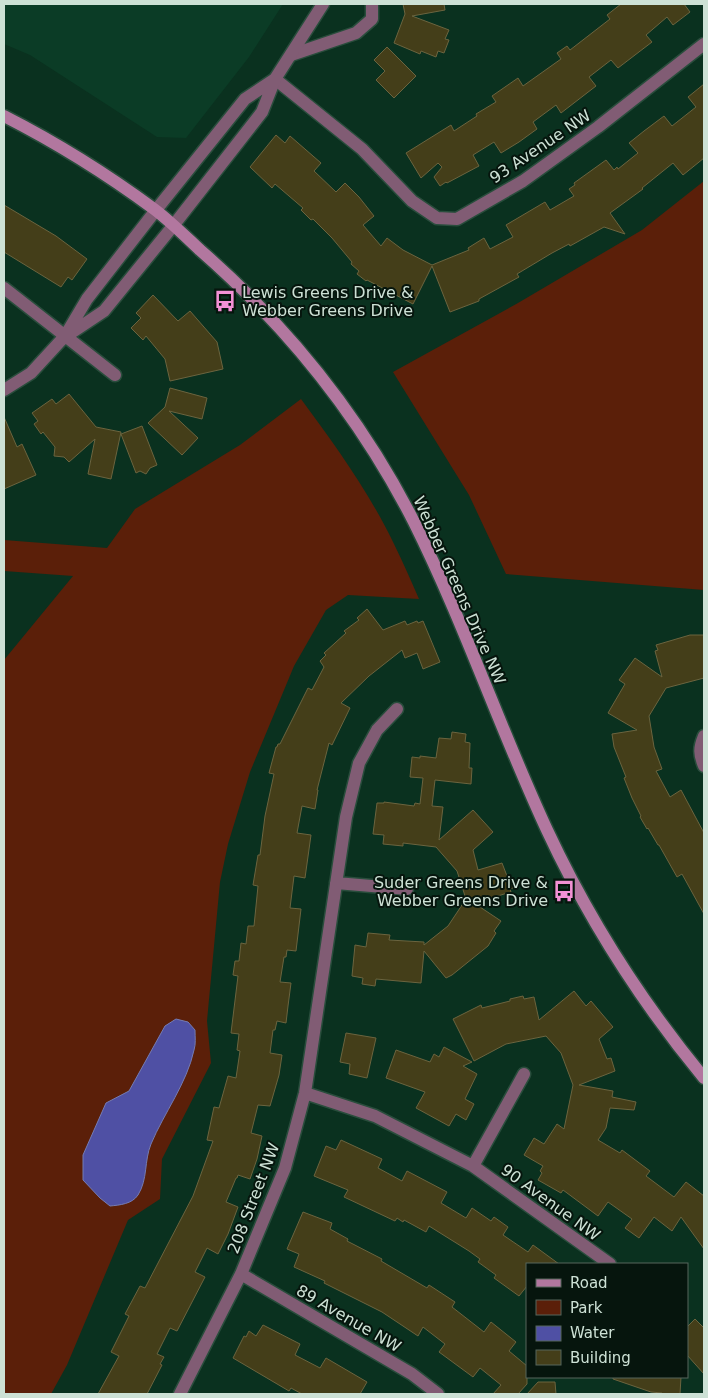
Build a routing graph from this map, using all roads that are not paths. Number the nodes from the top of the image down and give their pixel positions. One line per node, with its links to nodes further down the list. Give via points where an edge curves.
1 (323, 4): 4 (street)
2 (372, 4): 4 (street, via 372,19 356,32)
3 (704, 44): 5 (street, 93 Avenue NW, via 523,181 457,219 437,218 412,201 362,149)
4 (290, 55): 5 (street)
5 (275, 79): 7 (street, via 246,99); 8 (street, via 262,112)
6 (4, 116): 7 (main road, Webber Greens Drive NW, via 27,127)
7 (156, 210): 8 (main road, Webber Greens Drive NW); 10 (street, via 87,299)
8 (173, 226): 10 (street, via 104,311); 19 (main road, Webber Greens Drive NW, via 226,273 290,339 327,383 383,466 438,572 558,852 628,975)
9 (4, 288): 10 (street)
10 (65, 336): 11 (street); 12 (street, via 31,373)
11 (115, 375)
12 (4, 390)
13 (397, 709): 16 (street, 208 Street NW, via 376,730 359,763 346,816)
14 (704, 736): 15 (street, via 699,754)
15 (704, 766)
16 (336, 883): 17 (street); 20 (street, 208 Street NW)
17 (407, 889)
18 (524, 1074): 21 (street)
19 (704, 1078)
20 (305, 1093): 21 (street, 90 Avenue NW, via 375,1116); 23 (street, 208 Street NW, via 285,1168)
21 (473, 1166): 22 (street, 90 Avenue NW)
22 (609, 1263)
23 (241, 1274): 24 (street, 208 Street NW); 25 (street, 89 Avenue NW, via 412,1374)
24 (180, 1394)
25 (438, 1394)

